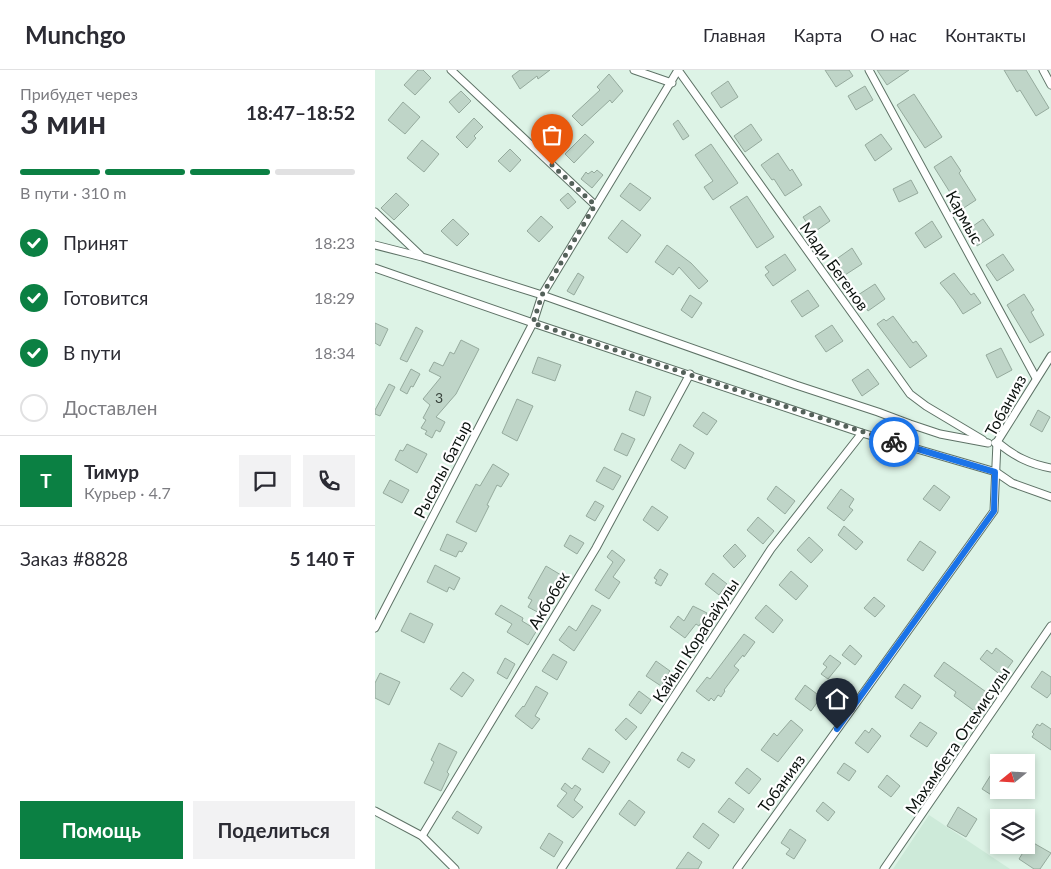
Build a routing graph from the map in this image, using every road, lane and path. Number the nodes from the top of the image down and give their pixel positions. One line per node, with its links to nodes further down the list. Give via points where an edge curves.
1 (451, 70): 8 (street)
2 (634, 70): 6 (street)
3 (678, 70): 6 (street, Рысалы батыр); 20 (street, Мади Бегенов, via 909,394)
4 (869, 70): 17 (street, Кармыс)
5 (1043, 70): 7 (street)
6 (672, 83): 8 (street, Рысалы батыр)
7 (1051, 84)
8 (595, 205): 13 (street, Рысалы батыр)
9 (375, 212): 11 (street)
10 (375, 245): 11 (street)
11 (422, 257): 13 (street)
12 (375, 268): 14 (street)
13 (542, 295): 14 (street, Рысалы батыр); 20 (street, via 910,424)
14 (533, 323): 16 (street); 25 (street, Рысалы батыр)
15 (1051, 356): 17 (street, Тобанияз)
16 (690, 374): 18 (street); 27 (street, Акбобек, via 596,548)
17 (1036, 378): 19 (street, Тобанияз)
18 (862, 432): 22 (street); 29 (street, Кайып Корабайулы, via 771,549)
19 (997, 442): 20 (street); 21 (street, via 1016,457); 22 (street, Тобанияз)
20 (988, 444)
21 (1051, 468)
22 (995, 472): 23 (street, via 1011,483); 30 (street, Тобанияз, via 994,511)
23 (1051, 497)
24 (1051, 626): 31 (street, Махамбета Отемисулы)
25 (375, 628)
26 (375, 811): 27 (street)
27 (422, 836): 28 (street)
28 (455, 869)
29 (561, 869)
30 (737, 869)
31 (885, 869)

